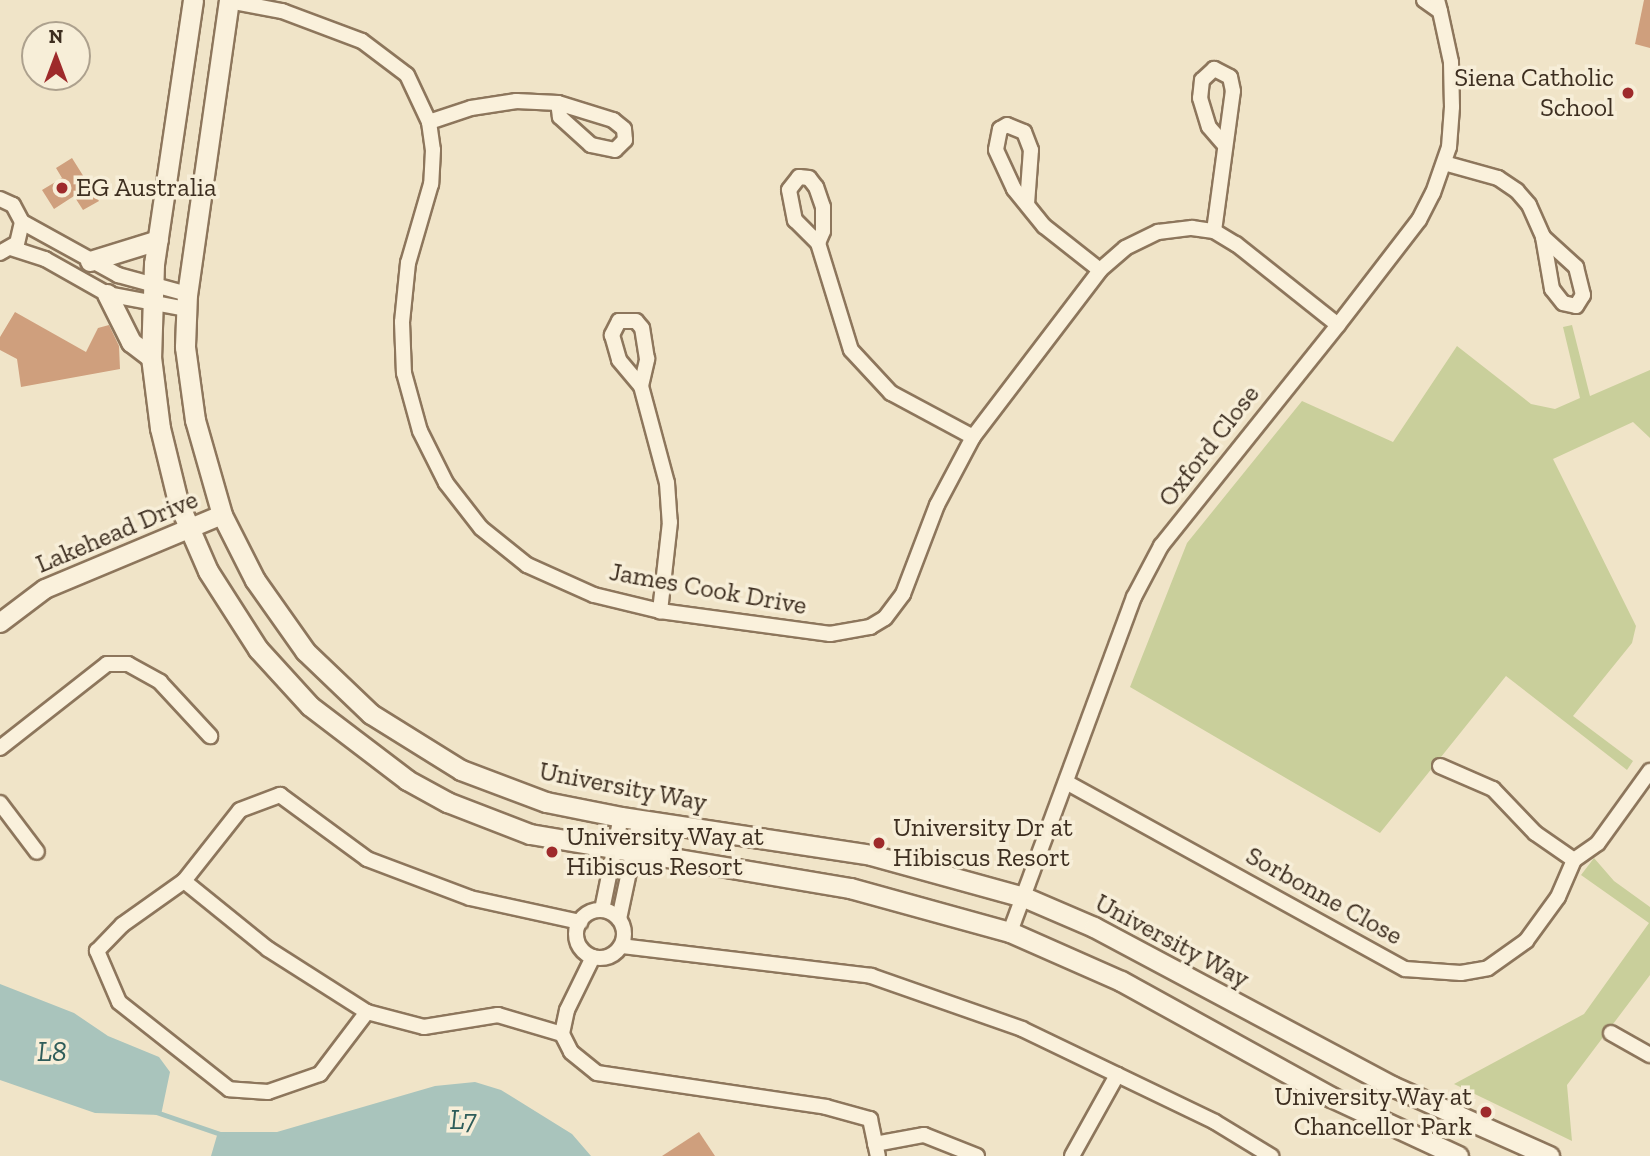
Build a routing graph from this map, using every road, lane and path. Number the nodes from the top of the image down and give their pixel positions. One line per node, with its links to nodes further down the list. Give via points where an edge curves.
1 (193, 0): 15 (main road)
2 (223, 0): 3 (main road)
3 (229, 0): 7 (street, James Cook Drive, via 282,11 380,51 407,75); 22 (main road, University Way)
4 (1424, 0): 5 (street, Oxford Close)
5 (1439, 6): 9 (street, Oxford Close, via 1452,80)
6 (558, 103): 6 (street, via 613,120 624,129 625,140 615,150 591,145 560,117); 7 (street, via 516,101 471,108)
7 (429, 122): 29 (street, James Cook Drive, via 431,184 408,262 402,323 404,373 420,431 446,483 481,528 527,565 594,595)
8 (1223, 143): 13 (street)
9 (1444, 163): 14 (street, via 1498,178 1517,191 1529,205); 23 (street, Oxford Close, via 1419,220)
10 (0, 199): 12 (street, via 13,205)
11 (1027, 204): 11 (street, via 1014,189 996,150 1000,129 1007,125 1024,132 1031,150); 19 (street, via 1044,226)
12 (22, 222): 17 (street, via 20,237); 18 (street)
13 (1214, 231): 19 (street, James Cook Drive, via 1157,232 1125,248); 23 (street)
14 (1543, 237)
15 (158, 240): 18 (main road); 21 (main road)
16 (818, 243): 26 (street, via 840,323 851,350 869,375 891,393)
17 (6, 251): 20 (street, via 45,259)
18 (90, 261): 21 (street)
19 (1100, 270): 26 (street, James Cook Drive)
20 (107, 294): 21 (street); 24 (main road, via 131,342)
21 (152, 295): 22 (street); 24 (main road)
22 (186, 302): 27 (main road, University Way, via 185,347 192,407)
23 (1338, 325): 35 (street, Oxford Close, via 1161,546 1134,597)
24 (151, 357): 28 (main road, via 167,468)
25 (641, 386): 29 (street, via 670,504)
26 (973, 436): 29 (street, James Cook Drive, via 937,505 903,594 895,608 870,628 830,634)
27 (222, 515): 28 (street, Lakehead Drive); 37 (main road, University Way, via 255,580 305,651 371,714 429,752 494,785 547,802)
28 (188, 528): 30 (street, Lakehead Drive, via 45,589); 39 (main road, via 208,571 258,649 310,706 373,758 447,802 488,820)
29 (660, 611)
30 (0, 623)
31 (211, 736): 32 (street, via 160,682 128,664 107,664)
32 (0, 748)
33 (1440, 766): 40 (street, via 1493,789 1535,833)
34 (1650, 771): 40 (street, Sorbonne Close, via 1598,843)
35 (1066, 782): 40 (street, Sorbonne Close, via 1405,969 1461,973 1488,968 1510,956 1540,925); 42 (street, Oxford Close)
36 (0, 803): 38 (street)
37 (630, 819): 39 (street); 42 (main road, University Way, via 871,855)
38 (37, 852)
39 (625, 852): 43 (street); 44 (street); 46 (main road, via 862,891)
40 (1574, 860)
41 (184, 881): 45 (street, via 240,810 280,795 367,859 470,898); 49 (street, via 268,949); 49 (street, via 122,925 97,951 119,1002 229,1089 268,1092 320,1074)
42 (1024, 897): 46 (street, Oxford Close); 59 (main road, University Way, via 1094,927 1392,1086)
43 (603, 910): 44 (street); 45 (street, via 587,914)
44 (619, 919): 47 (street, via 624,936)
45 (580, 922): 48 (street, via 577,941)
46 (1010, 932): 58 (main road, via 1121,981 1331,1097)
47 (621, 946): 48 (street, via 609,957); 53 (street, via 871,976 1022,1029)
48 (593, 957): 51 (street, via 567,1010)
49 (366, 1012): 51 (street, via 424,1027 498,1015)
50 (1611, 1033): 52 (street)
51 (562, 1034): 54 (street, via 571,1052 597,1073 826,1107 870,1119)
52 (1650, 1055)
53 (1117, 1075): 56 (street); 57 (street, via 1214,1122)
54 (877, 1150): 55 (street, via 924,1135)
55 (976, 1156)
56 (1072, 1156)
57 (1271, 1156)
58 (1458, 1156)
59 (1549, 1156)

